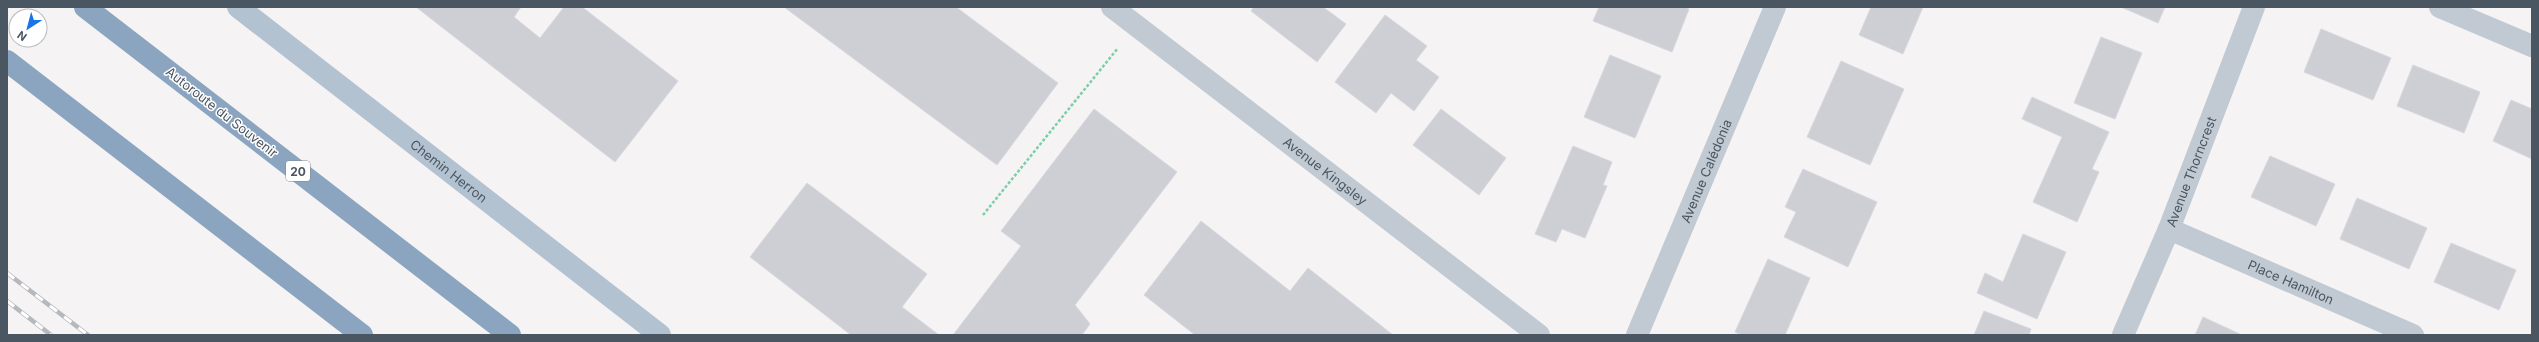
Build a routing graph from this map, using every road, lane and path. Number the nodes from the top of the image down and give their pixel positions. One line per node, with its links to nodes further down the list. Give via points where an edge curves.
1 (85, 7): 13 (highway, Autoroute du Souvenir / 20)
2 (238, 7): 14 (main road, Chemin Herron)
3 (1112, 7): 7 (street, Avenue Kingsley)
4 (1774, 7): 16 (street, Avenue Calédonia)
5 (2254, 7): 11 (street, Avenue Thorncrest)
6 (2440, 7): 8 (street)
7 (1136, 26): 10 (path); 15 (street, Avenue Kingsley)
8 (2532, 46)
9 (7, 61): 12 (highway)
10 (983, 215)
11 (2169, 229): 17 (street, Avenue Thorncrest); 18 (street, Place Hamilton)
12 (362, 335)
13 (510, 335)
14 (660, 335)
15 (1539, 335)
16 (1637, 335)
17 (2123, 335)
18 (2413, 335)

